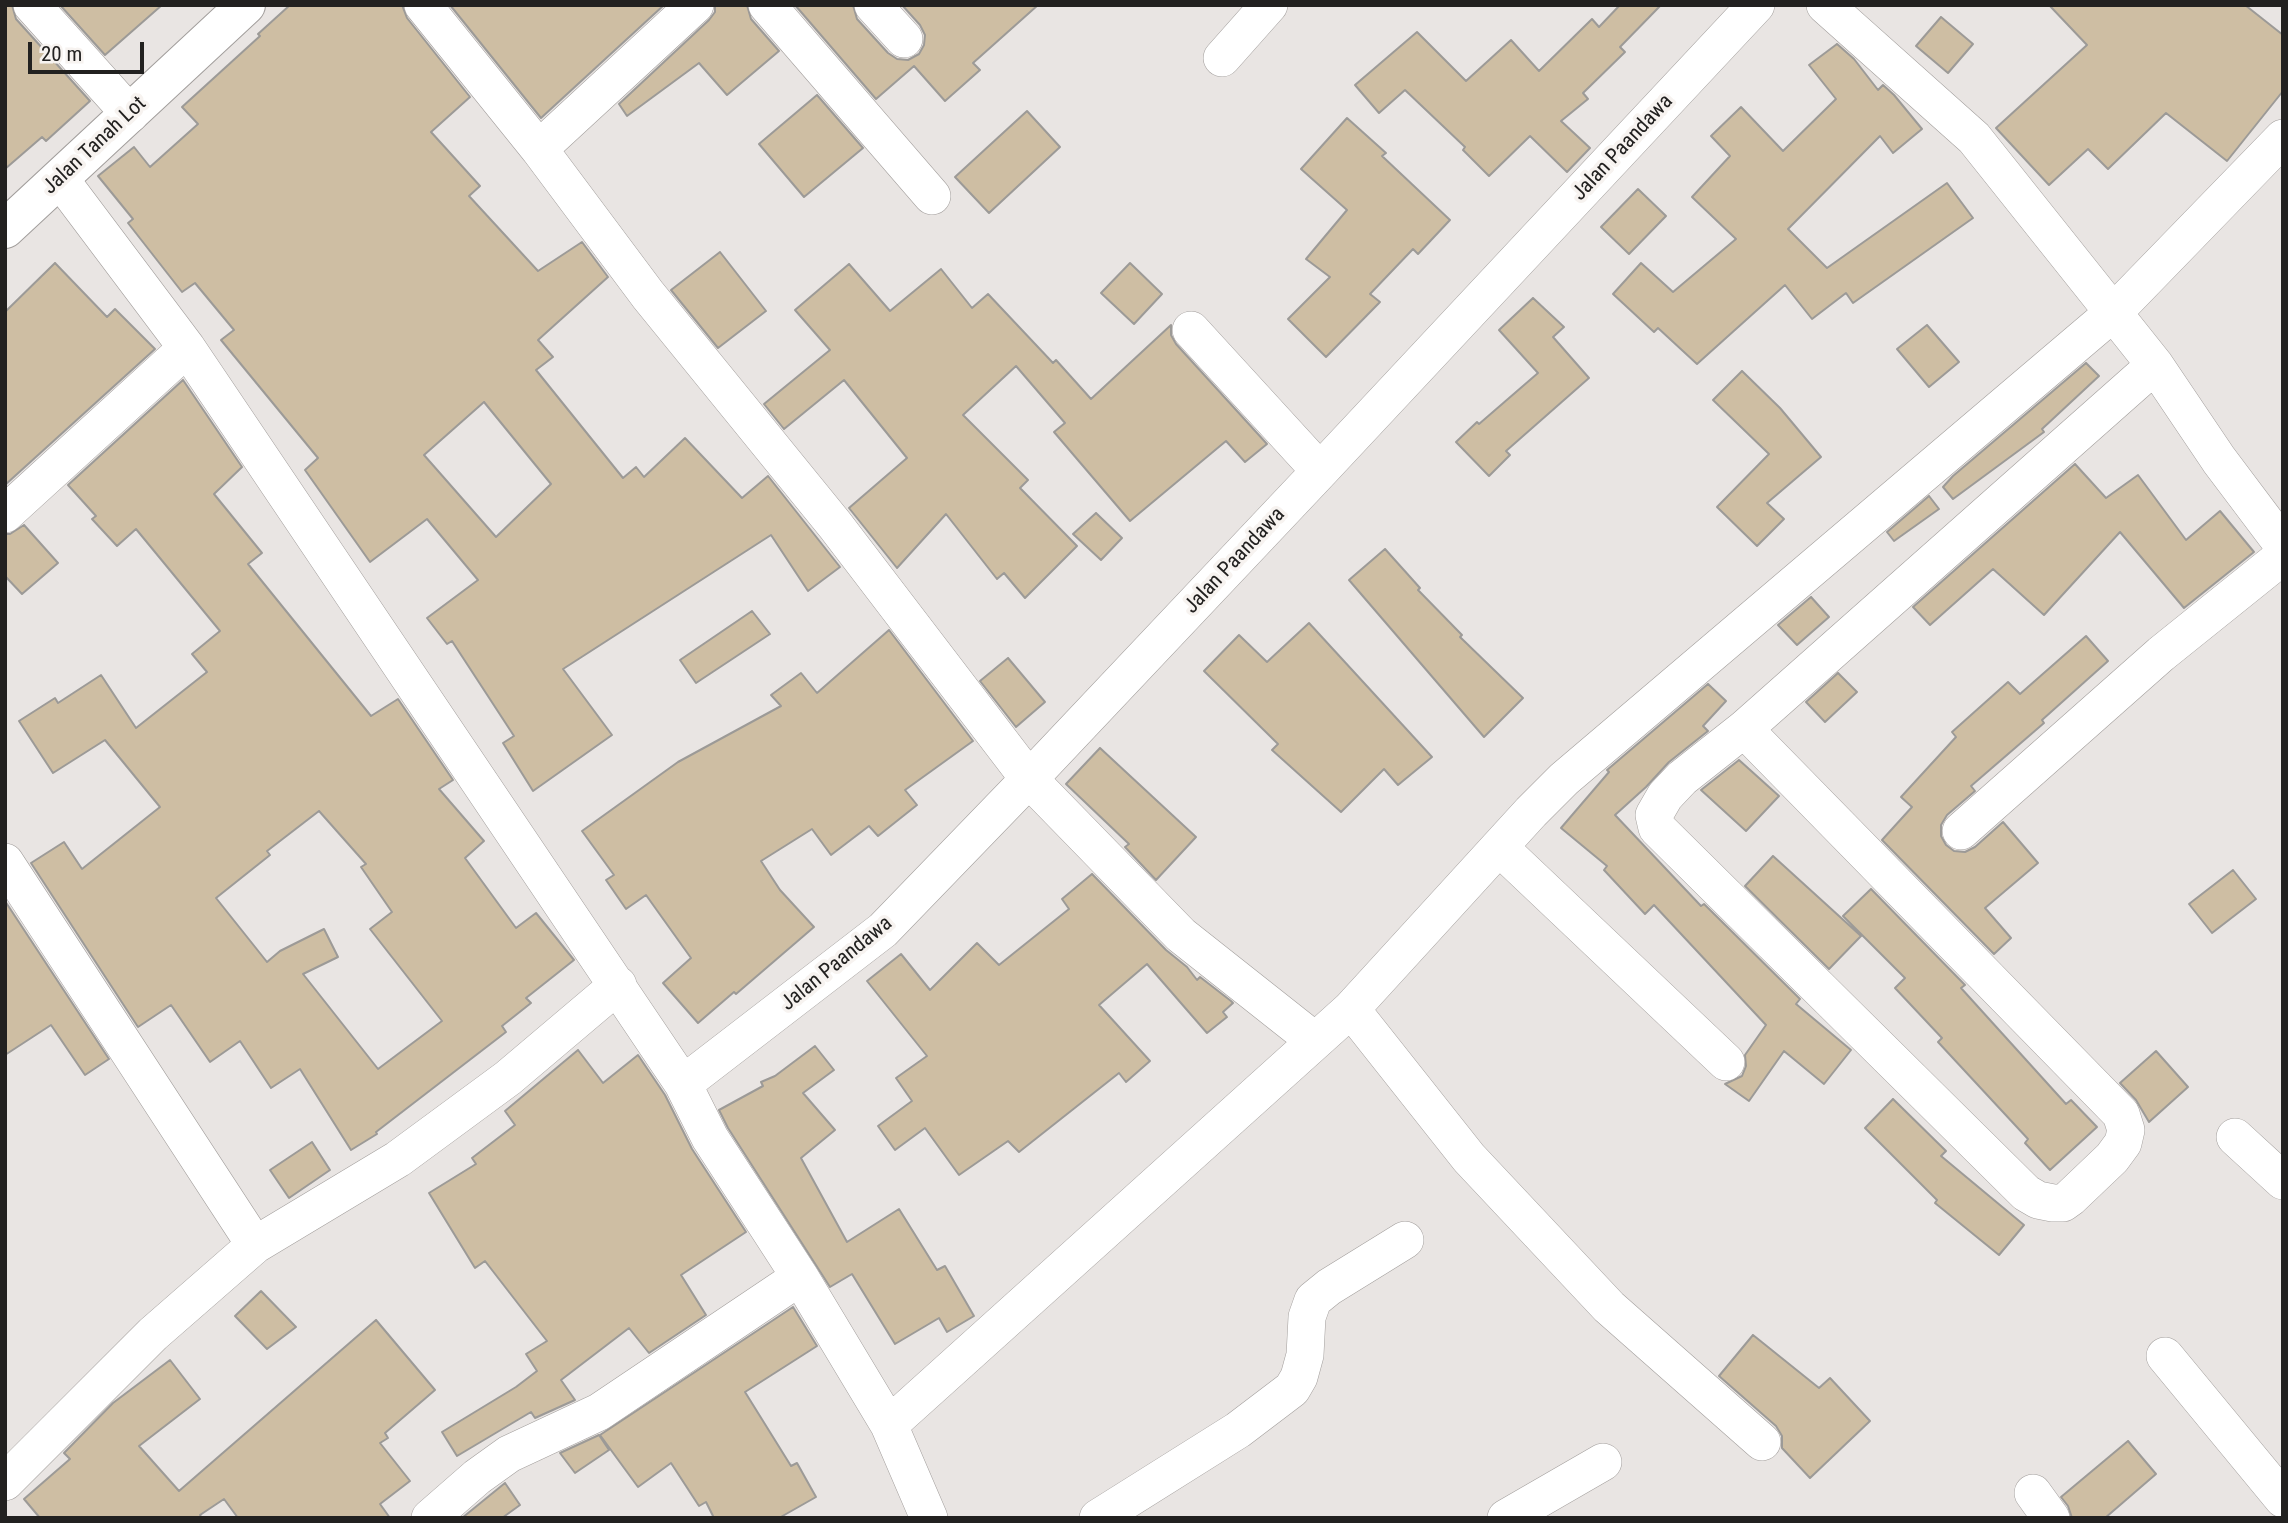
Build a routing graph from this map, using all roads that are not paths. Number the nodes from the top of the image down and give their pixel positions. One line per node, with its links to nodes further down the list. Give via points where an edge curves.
1 (32, 5): 12 (street)
2 (246, 5): 12 (main road, Jalan Tanah Lot)
3 (423, 5): 14 (street)
4 (695, 5): 14 (street)
5 (767, 5): 16 (street)
6 (873, 5): 10 (street)
7 (1269, 5): 11 (street)
8 (1756, 5): 22 (street, Jalan Paandawa)
9 (1825, 5): 18 (street, via 1974,138)
10 (904, 39)
11 (1222, 58)
12 (130, 114): 15 (main road, Jalan Tanah Lot)
13 (2283, 138): 18 (street)
14 (539, 149): 27 (street, via 648,295 835,525)
15 (60, 179): 17 (main road, Jalan Tanah Lot); 20 (street)
16 (932, 196)
17 (5, 229)
18 (2114, 312): 21 (street); 29 (street, via 1564,779)
19 (1191, 330): 22 (street)
20 (187, 348): 23 (street); 31 (street)
21 (2155, 365): 24 (street); 26 (street)
22 (1320, 471): 27 (street, Jalan Paandawa)
23 (5, 514)
24 (2283, 545)
25 (2283, 556): 28 (street, via 2161,654)
26 (1744, 729): 26 (street, via 1665,796 1654,815 1657,828 2026,1193 2038,1200 2063,1203 2123,1143 2126,1130 2121,1114)
27 (1030, 779): 33 (street, via 1181,935); 35 (street, Jalan Paandawa, via 883,930)
28 (1961, 831)
29 (1499, 847): 32 (street); 34 (street)
30 (5, 862): 39 (street)
31 (618, 985): 35 (street); 39 (street, via 508,1078 398,1159)
32 (1351, 1009): 33 (street); 43 (street, via 1469,1158 1609,1307)
33 (1315, 1041): 42 (street)
34 (1726, 1062)
35 (683, 1084): 40 (street, via 710,1138)
36 (2235, 1137): 37 (street)
37 (2283, 1181)
38 (1405, 1240): 49 (street, via 1313,1300 1305,1355 1292,1389 1238,1430)
39 (255, 1245): 45 (street, via 153,1334)
40 (800, 1277): 42 (street); 47 (street, via 598,1412 509,1454)
41 (2165, 1356): 46 (street)
42 (889, 1425): 48 (street)
43 (1762, 1442)
44 (1603, 1462): 50 (street)
45 (5, 1482)
46 (2283, 1499)
47 (430, 1518)
48 (929, 1518)
49 (1098, 1518)
50 (1506, 1518)

